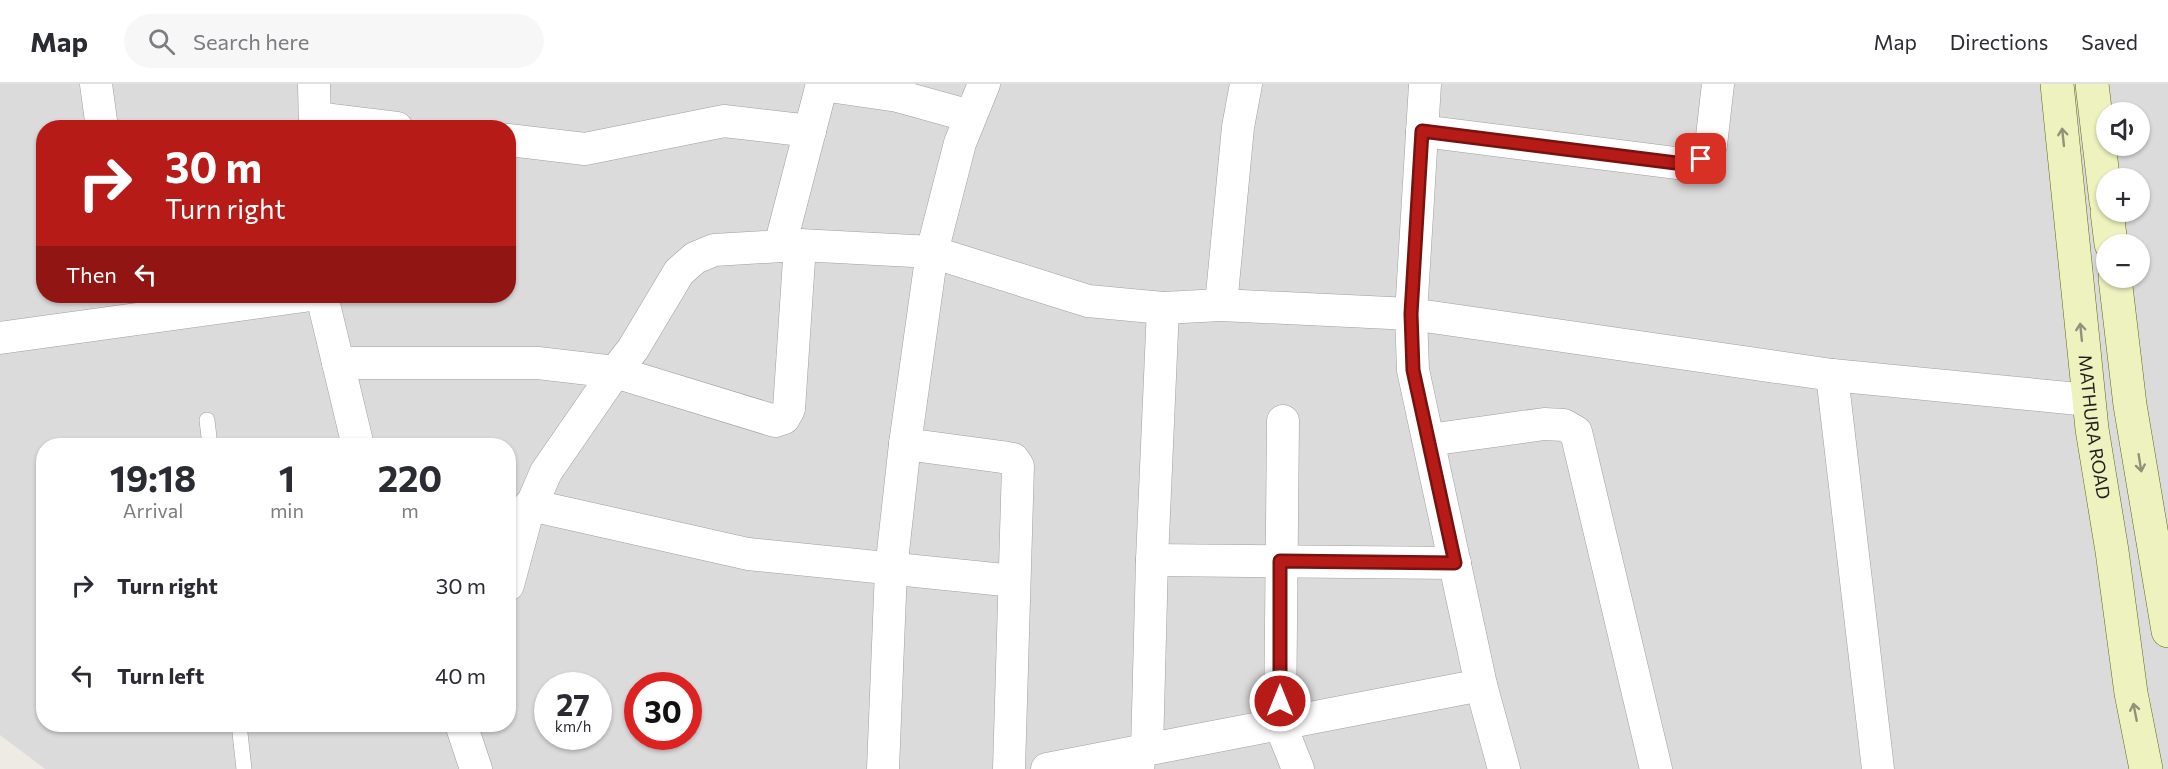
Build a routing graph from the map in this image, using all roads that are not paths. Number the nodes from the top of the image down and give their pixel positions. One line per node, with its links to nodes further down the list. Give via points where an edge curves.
1 (96, 84): 11 (street)
2 (314, 84): 12 (street)
3 (822, 84): 10 (street, via 909,98); 13 (street)
4 (984, 84): 10 (street)
5 (1246, 84): 22 (street, via 1238,127)
6 (1425, 84): 14 (street)
7 (1718, 84): 14 (street, via 1711,145 1701,159 1684,164)
8 (2057, 84): 30 (main road, MATHURA ROAD, one-way to 8)
9 (2092, 84): 16 (main road)
10 (970, 116): 18 (street)
11 (101, 120)
12 (315, 120)
13 (810, 131): 15 (street, via 724,121 585,149); 17 (street)
14 (1422, 131): 25 (street)
15 (516, 141)
16 (2102, 168)
17 (790, 245): 18 (street); 28 (street, via 714,250 696,258 680,272); 28 (street, via 789,409 784,418 775,421)
18 (932, 252): 24 (street, via 1088,301); 36 (street)
19 (2116, 288): 44 (main road, one-way to 44, via 2130,405)
20 (200, 303): 23 (street)
21 (324, 303): 27 (street)
22 (1221, 305): 24 (street); 25 (street)
23 (127, 308): 26 (street)
24 (1163, 308): 39 (street)
25 (1411, 314): 29 (street); 35 (street, via 1413,370)
26 (0, 338)
27 (338, 363): 28 (street, via 538,363); 34 (street)
28 (615, 372): 37 (street, via 546,472)
29 (1832, 375): 30 (street); 58 (street)
30 (2089, 400): 59 (main road, MATHURA ROAD, one-way to 30, via 2131,693)
31 (207, 420): 33 (lane)
32 (1283, 422): 40 (street)
33 (209, 438)
34 (356, 438)
35 (1429, 440): 41 (street); 57 (street, via 1544,424 1564,425 1576,432)
36 (904, 444): 42 (street); 43 (street, via 1013,459 1018,466)
37 (531, 505): 38 (street); 42 (street, via 748,554)
38 (516, 553)
39 (1152, 560): 40 (street); 49 (street)
40 (1280, 561): 41 (street); 46 (street)
41 (1455, 563): 45 (street)
42 (891, 570): 43 (street); 52 (street)
43 (1014, 581): 53 (street)
44 (2168, 632)
45 (1481, 685): 46 (street); 56 (street)
46 (1280, 724): 49 (street); 55 (street)
47 (240, 732): 50 (lane)
48 (464, 732): 51 (street)
49 (1142, 759): 54 (street)
50 (244, 769)
51 (476, 769)
52 (883, 769)
53 (1009, 769)
54 (1047, 769)
55 (1298, 769)
56 (1504, 769)
57 (1656, 769)
58 (1878, 769)
59 (2146, 769)

